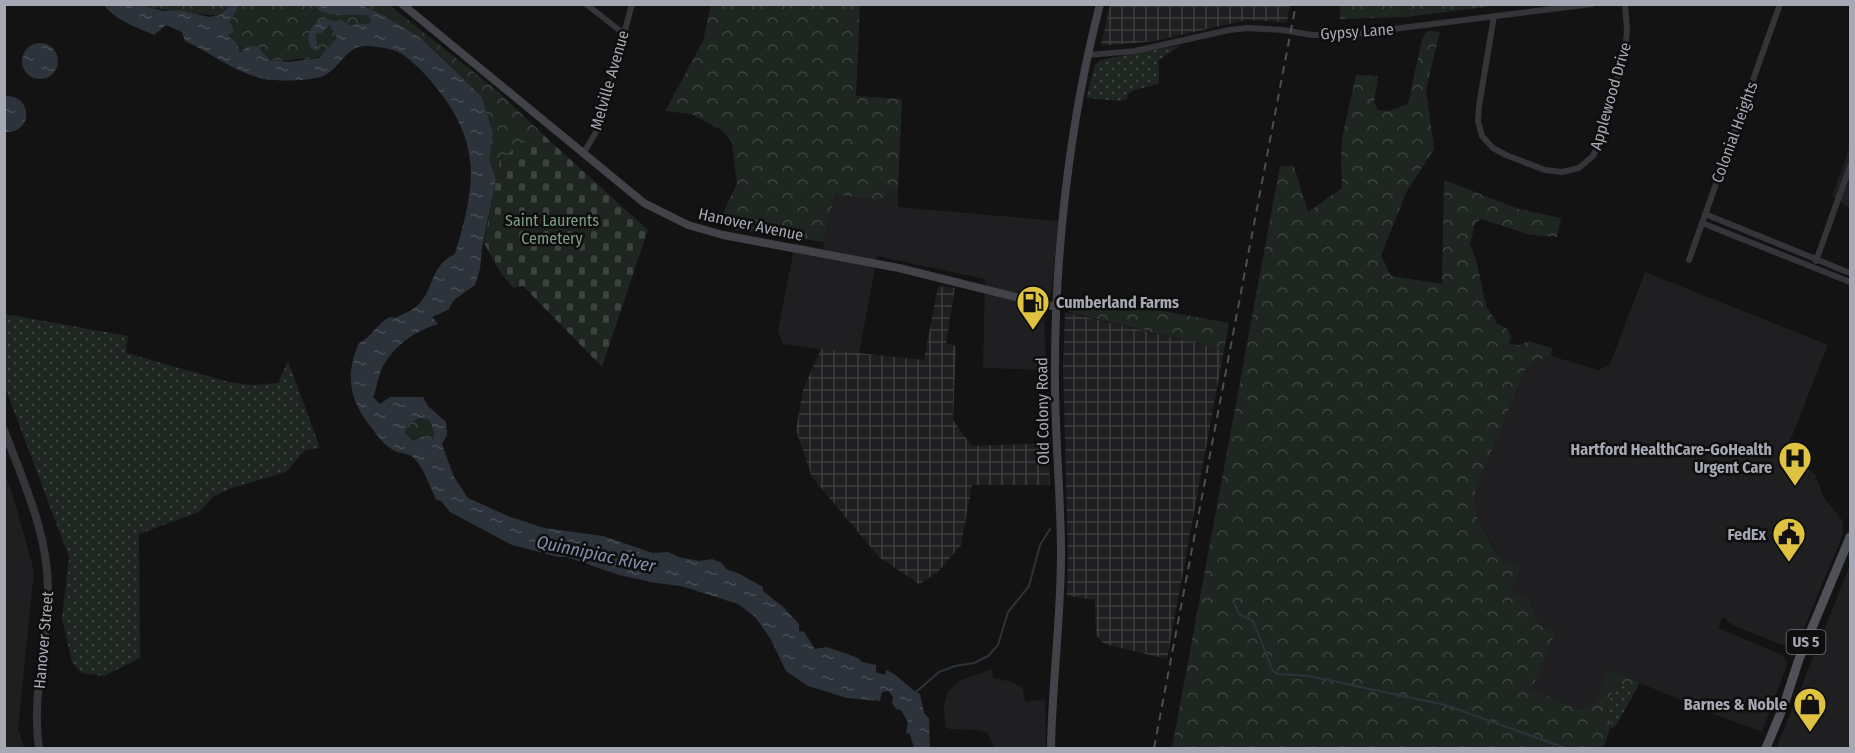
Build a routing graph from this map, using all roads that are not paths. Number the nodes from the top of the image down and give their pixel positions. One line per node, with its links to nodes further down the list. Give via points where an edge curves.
1 (402, 4): 11 (main road, Hanover Avenue)
2 (586, 4): 9 (street)
3 (632, 4): 9 (street, Melville Avenue)
4 (1100, 4): 10 (main road, Old Colony Road)
5 (1592, 4): 8 (street, Gypsy Lane)
6 (1625, 4): 8 (street, Applewood Drive, via 1625,51 1600,141 1593,156 1579,168 1562,172 1545,170 1506,155 1482,136 1478,114)
7 (1780, 4): 13 (street, Colonial Heights)
8 (1494, 16): 10 (street, Gypsy Lane, via 1345,35 1248,28 1135,51)
9 (623, 33): 11 (street, Melville Avenue, via 599,127)
10 (1088, 55): 22 (main road, Old Colony Road, via 1070,164)
11 (583, 154): 22 (main road, Hanover Avenue, via 644,203 688,225 735,238 899,268)
12 (1851, 166): 17 (street)
13 (1705, 214): 14 (street, Colonial Heights); 15 (street)
14 (1702, 223): 16 (street); 18 (street, Colonial Heights)
15 (1743, 230): 16 (street); 17 (street)
16 (1740, 238): 19 (street)
17 (1817, 259): 19 (street); 20 (street)
18 (1689, 260)
19 (1814, 267): 21 (street)
20 (1851, 273)
21 (1851, 282)
22 (1056, 307): 26 (main road, Old Colony Road, via 1055,412 1061,568)
23 (4, 430): 25 (street, Hanover Street, via 38,521 47,566 48,612 37,705)
24 (1851, 537): 27 (main road, US 5)
25 (39, 748)
26 (1051, 748)
27 (1766, 748)

